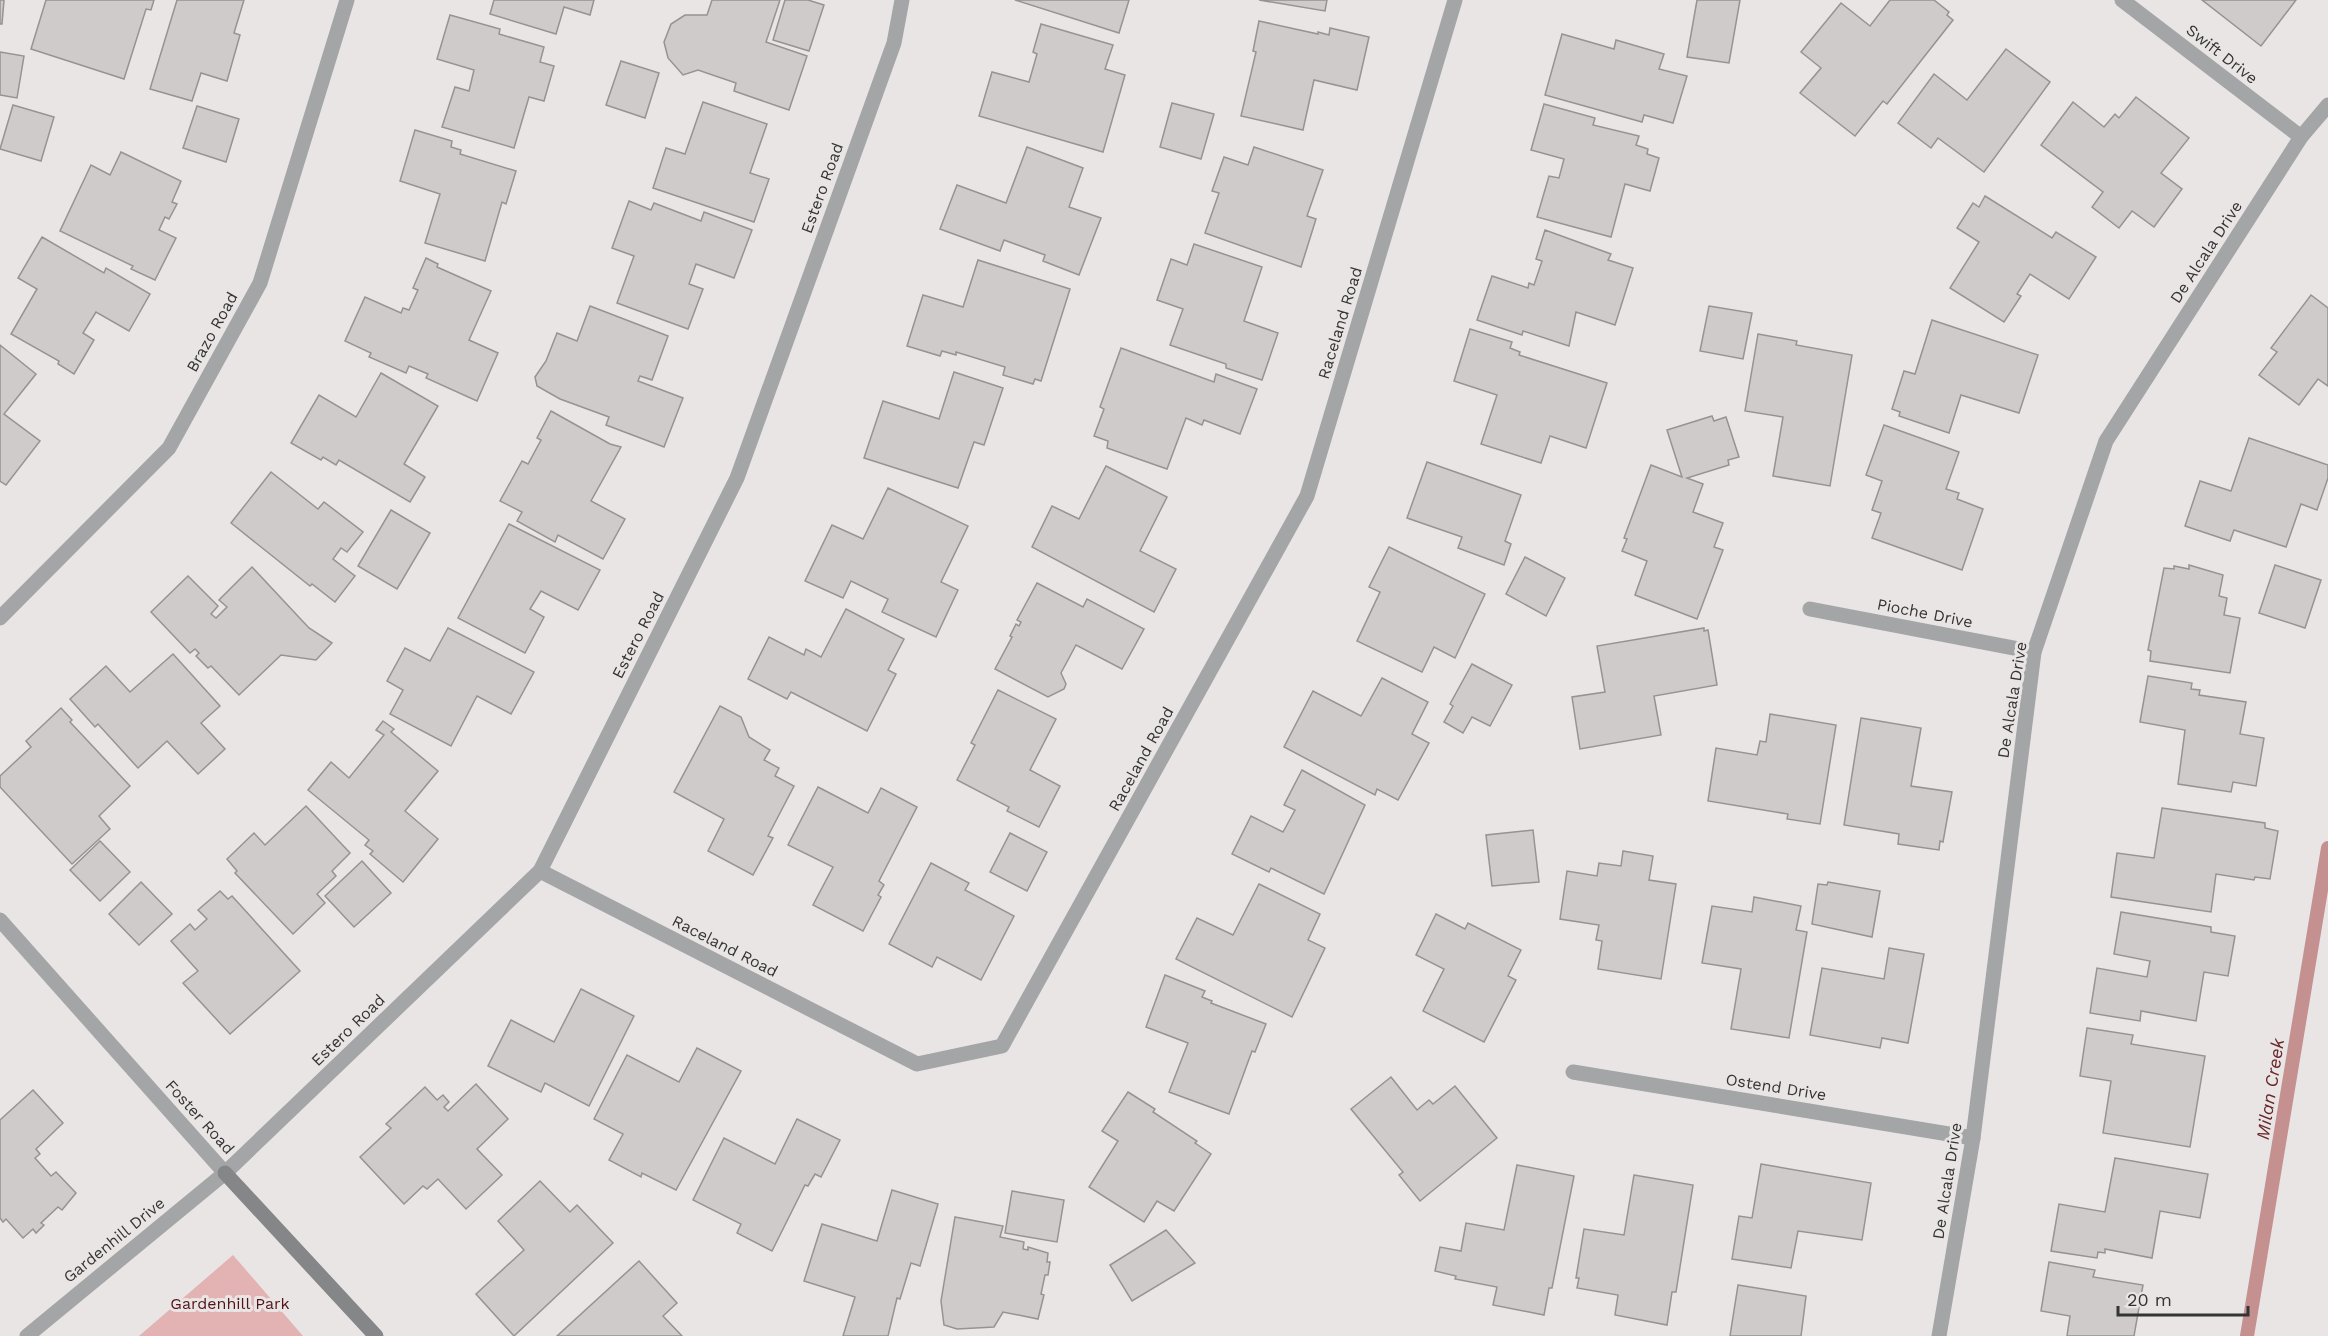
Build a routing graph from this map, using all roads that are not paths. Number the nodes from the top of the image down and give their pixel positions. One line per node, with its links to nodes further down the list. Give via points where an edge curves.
1 (347, 0): 8 (street, Brazo Road, via 260,283 169,448)
2 (902, 0): 10 (street, Estero Road, via 894,43 737,478)
3 (1455, 0): 10 (street, Raceland Road, via 1307,496 1002,1046 917,1064)
4 (2122, 0): 6 (street, Swift Drive)
5 (2328, 105): 6 (street, De Alcala Drive)
6 (2301, 138): 9 (street, De Alcala Drive, via 2106,441)
7 (1810, 609): 9 (street, Pioche Drive)
8 (0, 618)
9 (2034, 651): 13 (street, De Alcala Drive)
10 (540, 871): 14 (street, Estero Road)
11 (0, 920): 14 (street, Foster Road)
12 (1573, 1072): 13 (street, Ostend Drive)
13 (1973, 1138): 17 (street, De Alcala Drive)
14 (225, 1173): 15 (street, Gardenhill Drive); 16 (street, Foster Road)
15 (27, 1336)
16 (376, 1336)
17 (1939, 1336)

